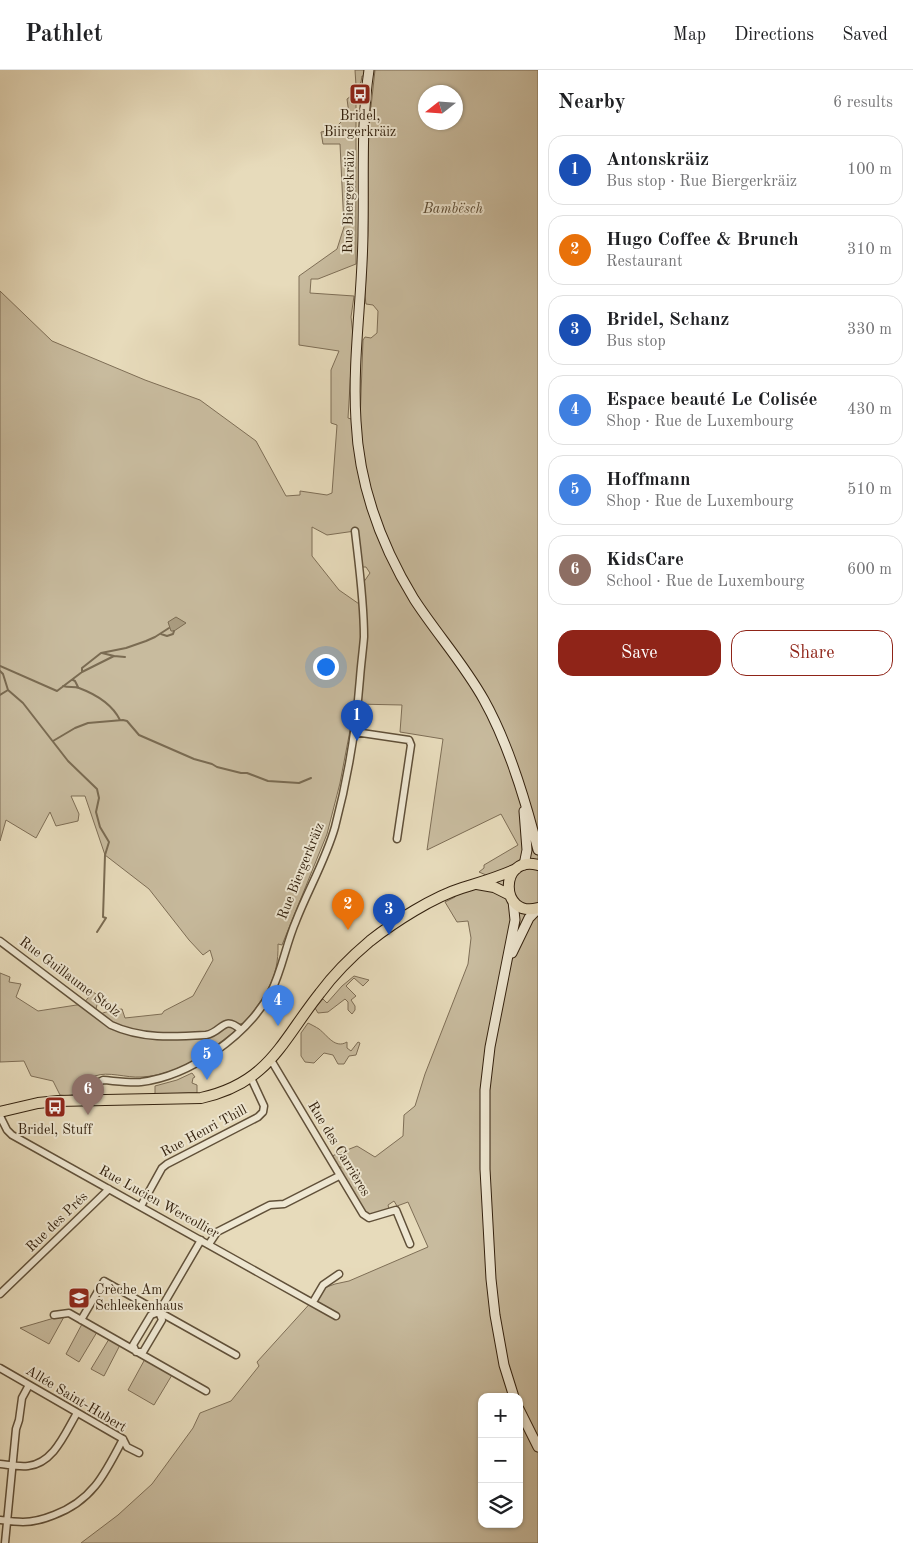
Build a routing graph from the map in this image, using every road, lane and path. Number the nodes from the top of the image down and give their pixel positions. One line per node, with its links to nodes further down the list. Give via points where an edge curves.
1 (369, 70): 4 (main road, Rue Biergerkräiz, via 363,123 363,229 355,399 362,471 388,552 414,599 484,700)
2 (355, 531): 3 (street, Rue Biergerkräiz, via 364,638)
3 (356, 732): 5 (street, via 409,740 411,745); 14 (street, Rue Biergerkräiz, via 326,852 294,924 271,991)
4 (523, 800): 6 (main road); 8 (main road, via 527,850)
5 (397, 839)
6 (538, 850)
7 (538, 865): 8 (main road)
8 (520, 867): 9 (main road); 10 (main road, via 509,881)
9 (476, 884): 10 (main road, via 494,887); 15 (main road, via 438,898 384,930 366,945 324,987)
10 (511, 898): 11 (main road, via 522,908); 13 (main road, via 515,920)
11 (538, 909): 13 (main road, via 529,918)
12 (0, 941): 14 (street, Rue Guillaume Stolz, via 111,1025 126,1032 168,1037 206,1035 230,1023)
13 (507, 964): 38 (main road, via 485,1090 485,1169 495,1315 504,1366)
14 (241, 1030): 17 (street, Rue Biergerkräiz, via 192,1067 140,1082 103,1080 93,1088)
15 (271, 1060): 16 (main road); 20 (street, Rue des Carrières)
16 (251, 1078): 17 (main road, via 218,1094 201,1098); 22 (street, Rue Henri Thill, via 264,1106 263,1112 167,1164)
17 (87, 1100): 18 (main road, via 38,1103)
18 (0, 1112)
19 (0, 1116): 21 (street, Rue Lucien Wercollier, via 12,1135)
20 (339, 1176): 24 (street, via 284,1204 270,1206 216,1232); 25 (street, Rue des Carrières, via 365,1216 375,1217 396,1210)
21 (109, 1189): 22 (street, Rue Lucien Wercollier); 27 (street, Rue des Prés)
22 (141, 1206): 23 (street, Rue Lucien Wercollier)
23 (201, 1240): 24 (street, Rue Lucien Wercollier); 29 (street)
24 (209, 1244): 28 (street, Rue Lucien Wercollier)
25 (410, 1244)
26 (339, 1274): 28 (street, via 323,1285)
27 (0, 1294)
28 (313, 1302): 31 (street, Rue Lucien Wercollier)
29 (159, 1312): 32 (street, via 104,1281); 33 (street, via 151,1314 133,1345); 33 (street, via 162,1320 143,1352); 34 (street)
30 (54, 1315): 32 (street, via 69,1313)
31 (336, 1316)
32 (81, 1320): 33 (street)
33 (136, 1352): 37 (street)
34 (236, 1355)
35 (0, 1368): 36 (street, Allée Saint-Hubert)
36 (29, 1385): 39 (street, Allée Saint-Hubert); 45 (street, via 22,1398)
37 (206, 1391)
38 (513, 1393)
39 (77, 1413): 41 (street, Allée Saint-Hubert); 45 (street, via 49,1456 33,1465)
40 (523, 1417): 42 (main road)
41 (123, 1440): 43 (street, Allée Saint-Hubert, via 127,1447); 47 (street, via 106,1473 89,1494 70,1509 42,1520)
42 (538, 1447)
43 (138, 1453)
44 (0, 1464): 45 (street)
45 (13, 1465): 47 (street)
46 (0, 1520): 47 (street)
47 (8, 1521): 48 (street)
48 (5, 1543)

